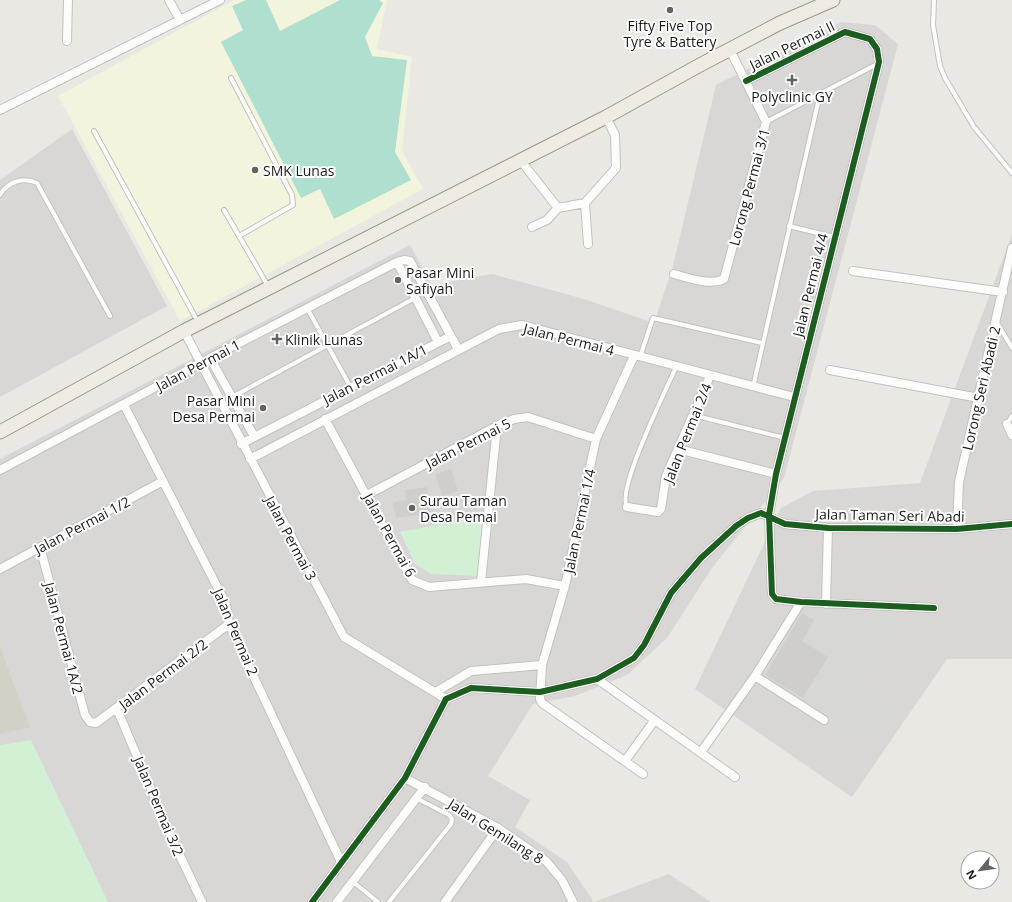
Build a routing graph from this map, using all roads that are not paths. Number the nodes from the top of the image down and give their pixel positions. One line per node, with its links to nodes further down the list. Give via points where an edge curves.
1 (68, 0): 7 (street)
2 (169, 0): 6 (street)
3 (220, 0): 6 (street)
4 (834, 0): 8 (main road, via 780,23)
5 (934, 0): 18 (lane, via 933,25 940,66 945,78 974,127)
6 (180, 20): 13 (street)
7 (67, 41)
8 (730, 50): 11 (street, Lorong Permai 3/1); 14 (main road)
9 (879, 62): 11 (street, Jalan Permai II, via 877,49 870,39 845,32); 12 (lane); 26 (street, Jalan Permai 4/4)
10 (231, 78): 25 (lane, via 293,200 293,205)
11 (746, 81): 15 (street, Lorong Permai 3/1)
12 (820, 94): 15 (lane); 23 (lane)
13 (0, 110)
14 (606, 117): 17 (main road); 20 (street, via 615,135 616,168)
15 (766, 122): 31 (street, Lorong Permai 3/1, via 724,279 710,282)
16 (94, 131): 38 (lane)
17 (521, 161): 21 (street); 32 (main road)
18 (1012, 173)
19 (0, 195): 36 (lane, via 18,180 37,183)
20 (585, 203): 21 (street); 27 (street)
21 (558, 208): 24 (street, via 547,220)
22 (224, 210): 25 (lane)
23 (789, 226): 26 (lane); 42 (lane)
24 (532, 227)
25 (239, 236): 32 (lane)
26 (834, 237): 55 (street, Jalan Permai 4/4)
27 (588, 244)
28 (1012, 251): 33 (street, Lorong Seri Abadi 2)
29 (397, 262): 34 (street, Jalan Permai 1A/1); 35 (street, Jalan Permai 1); 40 (street, via 410,261)
30 (853, 271): 33 (street)
31 (674, 274)
32 (269, 288): 38 (main road)
33 (1002, 292): 37 (street, Lorong Seri Abadi 2)
34 (415, 298): 41 (street, Jalan Permai 1A/1); 43 (lane)
35 (307, 308): 43 (lane); 47 (street, Jalan Permai 1)
36 (110, 316)
37 (996, 321): 44 (lane); 56 (street, Lorong Seri Abadi 2)
38 (199, 324): 39 (main road)
39 (184, 331): 48 (street, Jalan Permai 3); 63 (main road)
40 (451, 336): 41 (street); 45 (street)
41 (438, 342): 52 (street, Jalan Permai 1A/1)
42 (762, 343): 46 (lane, via 653,318); 53 (lane)
43 (329, 345): 52 (lane); 54 (lane)
44 (1011, 346)
45 (458, 349): 46 (street, Jalan Permai 4, via 498,329 522,325); 60 (street, Jalan Permai 4)
46 (637, 357): 49 (street, Jalan Permai 4); 67 (street, Jalan Permai 1/4)
47 (210, 358): 48 (street, Jalan Permai 1); 54 (street)
48 (199, 364): 57 (street, Jalan Permai 1); 68 (street, Jalan Permai 3)
49 (676, 367): 51 (street, Jalan Permai 4); 75 (lane, via 632,466 625,498)
50 (830, 370): 56 (street)
51 (710, 376): 53 (street, Jalan Permai 4); 58 (street, Jalan Permai 2/4)
52 (350, 386): 65 (street, Jalan Permai 1A/1)
53 (753, 388): 55 (street, Jalan Permai 4)
54 (232, 397): 65 (street)
55 (794, 398): 66 (street, Jalan Permai 4/4)
56 (980, 398): 79 (street, Lorong Seri Abadi 2, via 959,482)
57 (124, 405): 71 (street, Jalan Permai 1); 73 (street, Jalan Permai 2)
58 (693, 415): 66 (lane); 69 (street, Jalan Permai 2/4)
59 (1012, 416): 61 (lane)
60 (325, 419): 70 (street, Jalan Permai 4); 74 (street, Jalan Permai 6)
61 (1006, 424): 64 (street)
62 (497, 426): 67 (street, Jalan Permai 5, via 528,416); 74 (street, Jalan Permai 5); 82 (street)
63 (0, 432)
64 (1012, 435)
65 (254, 436): 68 (street, Jalan Permai 1A/1)
66 (785, 438): 72 (street, Jalan Permai 4/4)
67 (596, 439): 83 (street, Jalan Permai 1/4)
68 (241, 444): 70 (street, Jalan Permai 3)
69 (678, 449): 72 (street); 75 (street, Jalan Permai 2/4, via 666,476 661,509 658,512)
70 (250, 459): 91 (street, Jalan Permai 3, via 344,637)
71 (0, 470)
72 (776, 474): 76 (street, Jalan Permai 4/4)
73 (163, 482): 80 (street, Jalan Permai 1/2); 87 (street, Jalan Permai 2, via 226,604)
74 (367, 495): 82 (street, Jalan Permai 6, via 412,580 429,587)
75 (627, 507)
76 (769, 515): 78 (street, Jalan Taman Seri Abadi, via 785,524); 84 (street, Jalan Permai 4/4, via 772,594 776,599); 90 (street, via 761,513 748,518 724,537 671,592 644,645 634,658)
77 (1012, 524): 79 (street, Jalan Taman Seri Abadi)
78 (828, 528): 79 (street, Jalan Taman Seri Abadi); 85 (street)
79 (957, 529)
80 (40, 547): 81 (street, Jalan Permai 1/2); 97 (street, Jalan Permai 1A/2, via 85,715 90,722)
81 (0, 569)
82 (481, 582): 83 (street, Jalan Permai 6, via 526,579)
83 (565, 586): 88 (street, Jalan Permai 1/4)
84 (801, 602): 85 (street, Jalan Permai 4/4); 89 (street)
85 (826, 604): 86 (street, Jalan Permai 4/4)
86 (934, 608)
87 (229, 624): 94 (street, Jalan Permai 2/2); 106 (street, Jalan Permai 2)
88 (542, 665): 91 (street, via 471,671); 92 (street, Jalan Permai 1/4)
89 (755, 676): 95 (street); 98 (street)
90 (596, 679): 92 (street); 96 (street)
91 (436, 692): 93 (street, Jalan Permai 3)
92 (540, 692): 93 (street, via 471,688); 99 (street, via 542,704)
93 (446, 699): 102 (street)
94 (117, 709): 97 (street, Jalan Permai 2/2); 109 (street, Jalan Permai 3/2)
95 (824, 720)
96 (654, 721): 98 (street); 99 (street)
97 (96, 724)
98 (701, 752): 101 (street)
99 (625, 761): 100 (street)
100 (643, 774)
101 (736, 776)
102 (405, 778): 103 (street, Jalan Gemilang 8); 106 (street)
103 (425, 787): 104 (street); 105 (street, Jalan Gemilang 8)
104 (416, 798): 107 (street); 113 (lane, via 449,815 452,819 451,824)
105 (498, 828): 108 (street); 114 (street, Jalan Gemilang 8, via 546,861 562,880)
106 (341, 862): 110 (street)
107 (352, 881): 111 (street); 112 (lane)
108 (450, 900)
109 (202, 902)
110 (312, 902)
111 (337, 902)
112 (378, 902)
113 (389, 902)
114 (573, 902)

